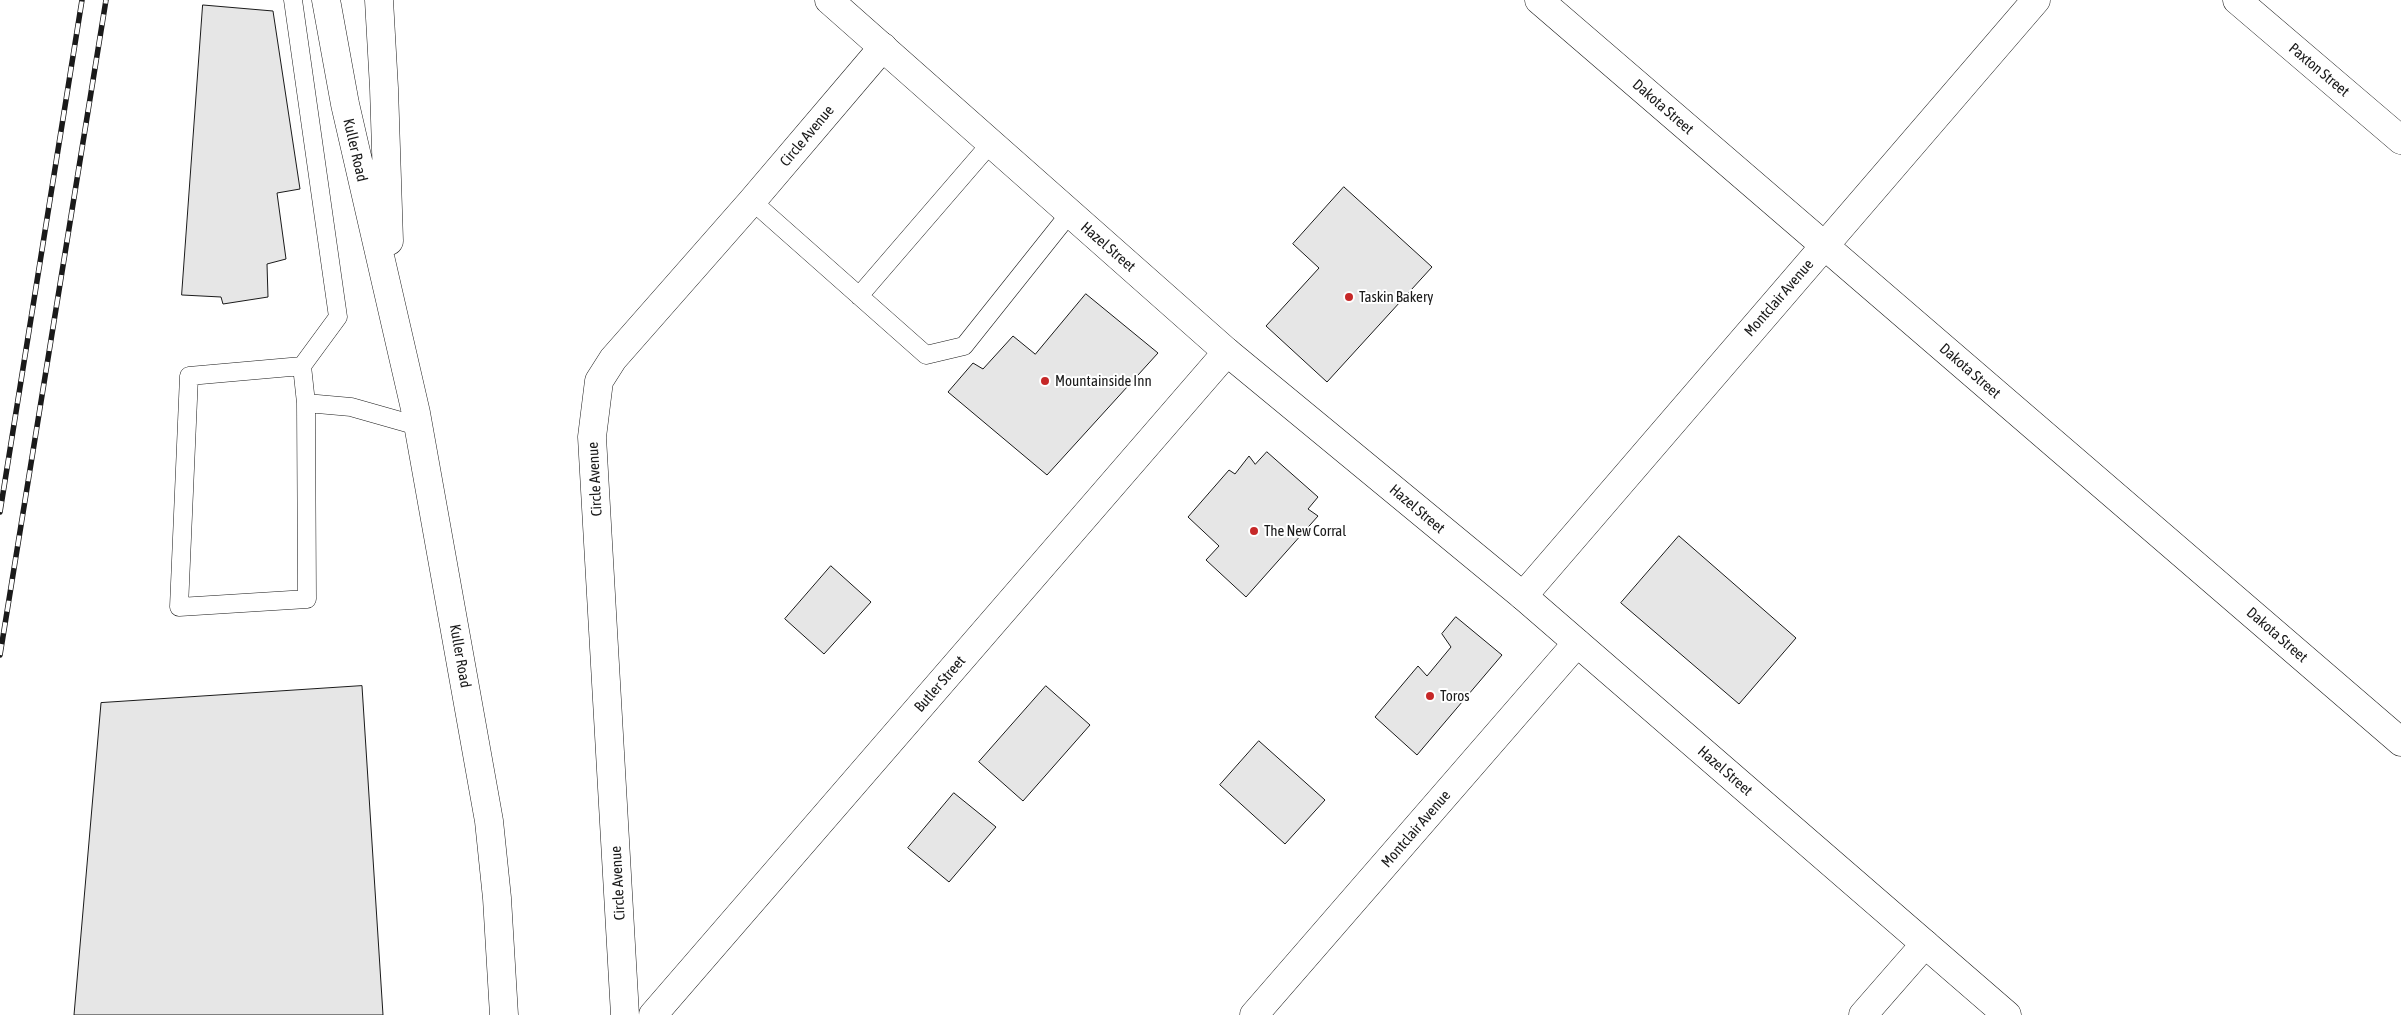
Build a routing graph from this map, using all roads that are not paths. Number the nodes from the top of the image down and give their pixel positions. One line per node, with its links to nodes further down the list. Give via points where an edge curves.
1 (292, 0): 17 (lane, via 338,317)
2 (326, 0): 15 (street, Kuller Road, via 344,104)
3 (379, 0): 15 (street, Kuller Road)
4 (829, 0): 8 (street, Hazel Street)
5 (1539, 0): 13 (street, Dakota Street)
6 (2036, 0): 13 (street, Montclair Avenue)
7 (2236, 0): 9 (street, Paxton Street)
8 (882, 48): 10 (street, Hazel Street); 11 (street, Circle Avenue)
9 (2401, 140)
10 (991, 143): 12 (street, Hazel Street); 14 (lane)
11 (752, 201): 14 (lane); 25 (street, Circle Avenue, via 613,359 599,381 592,437)
12 (1070, 213): 14 (lane, via 964,346 926,355); 16 (street, Hazel Street)
13 (1824, 245): 20 (street, Montclair Avenue); 22 (street, Dakota Street)
14 (859, 296)
15 (391, 300): 19 (street, Kuller Road)
16 (1227, 352): 20 (street, Hazel Street); 26 (street, Butler Street)
17 (302, 366): 18 (lane); 18 (lane, via 189,376 179,607 307,599)
18 (306, 403): 19 (lane, via 352,407)
19 (418, 426): 24 (street, Kuller Road, via 489,821)
20 (1523, 596): 21 (street, Hazel Street)
21 (1577, 642): 23 (street, Hazel Street); 27 (street, Montclair Avenue)
22 (2401, 742)
23 (1925, 944): 28 (street); 29 (street, Hazel Street)
24 (504, 1015)
25 (625, 1015)
26 (653, 1015)
27 (1254, 1015)
28 (1863, 1015)
29 (2007, 1015)

